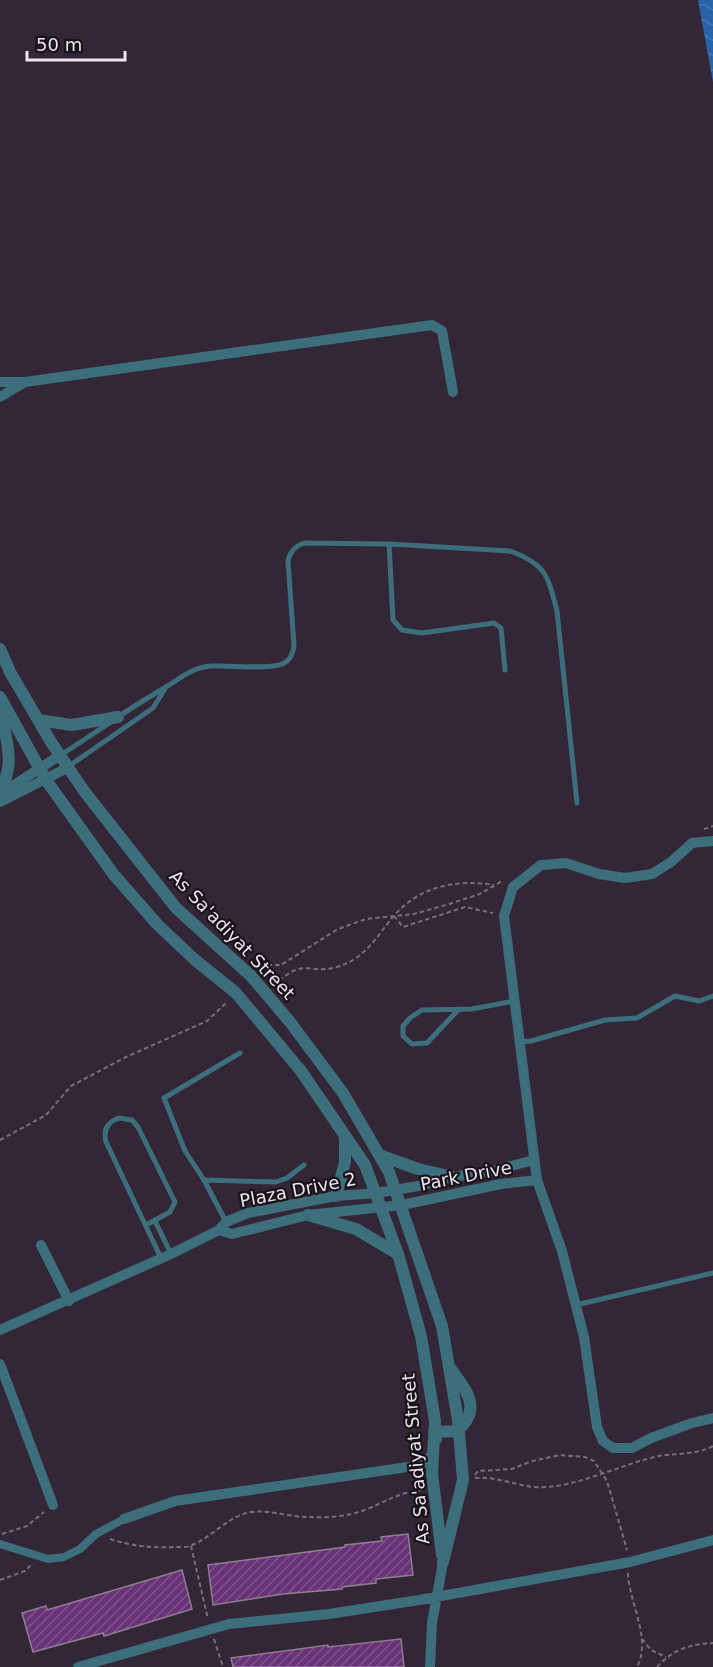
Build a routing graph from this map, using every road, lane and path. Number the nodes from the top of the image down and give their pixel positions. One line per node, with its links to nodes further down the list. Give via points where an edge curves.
1 (0, 382): 2 (street)
2 (25, 382): 3 (street, via 432,325 442,331); 4 (street)
3 (453, 392)
4 (0, 397)
5 (389, 544): 7 (lane, via 393,620 402,630 422,633 494,623 501,628); 8 (lane, via 299,545 288,561 294,646 287,661 273,666 203,667); 17 (lane, via 510,551 542,568 557,611)
6 (0, 649): 11 (street, As Sa'adiyat Street)
7 (505, 670)
8 (166, 687): 10 (lane); 13 (lane, via 153,708)
9 (1, 698): 14 (street, As Sa'adiyat Street); 15 (street, via 10,756)
10 (118, 717): 11 (street, via 72,725); 12 (lane)
11 (38, 720): 12 (street, As Sa'adiyat Street)
12 (59, 756): 13 (street, As Sa'adiyat Street); 14 (street)
13 (67, 768): 14 (street); 25 (street, As Sa'adiyat Street, via 176,908)
14 (43, 775): 15 (street); 16 (street); 27 (street, As Sa'adiyat Street, via 114,875 158,925)
15 (0, 793)
16 (0, 802)
17 (577, 803)
18 (713, 826): 19 (path)
19 (700, 831)
20 (713, 841): 24 (street, via 692,843 652,874 625,878 566,863 541,865 513,886)
21 (509, 877): 22 (path)
22 (495, 885): 23 (path, via 449,904); 23 (path, via 476,882 439,886 422,893)
23 (394, 916): 24 (path, via 403,927 465,907); 25 (path, via 366,919 338,929 281,965 265,965); 26 (path, via 369,948 353,960 321,970 297,969)
24 (504, 916): 29 (street)
25 (251, 976): 35 (street, As Sa'adiyat Street, via 320,1060)
26 (279, 980)
27 (236, 993): 33 (street, As Sa'adiyat Street, via 301,1071); 34 (path, via 207,1022 70,1086 46,1115)
28 (713, 996): 31 (lane, via 699,1001 675,996 637,1018 605,1020)
29 (514, 1001): 30 (lane); 31 (street)
30 (459, 1009): 30 (lane, via 422,1010 402,1026 403,1036 412,1044 427,1043)
31 (519, 1042): 36 (street)
32 (240, 1053): 39 (lane, via 164,1098 185,1151)
33 (345, 1133): 42 (street, As Sa'adiyat Street); 43 (street, via 345,1162)
34 (0, 1140)
35 (379, 1155): 38 (street); 41 (street, As Sa'adiyat Street)
36 (534, 1160): 38 (street, Park Drive); 40 (street)
37 (304, 1165): 39 (lane, via 276,1182)
38 (453, 1177): 41 (street, Park Drive)
39 (204, 1180): 49 (lane)
40 (537, 1180): 44 (street, Park Drive); 55 (street)
41 (396, 1190): 42 (street, Park Drive); 44 (street, As Sa'adiyat Street)
42 (377, 1193): 43 (street, Plaza Drive 2); 45 (street, As Sa'adiyat Street)
43 (336, 1196): 49 (street, Plaza Drive 2, via 248,1213)
44 (402, 1205): 45 (street, Park Drive); 59 (street, As Sa'adiyat Street, via 442,1326)
45 (381, 1208): 46 (street, Plaza Drive 2); 51 (street, As Sa'adiyat Street)
46 (308, 1215): 49 (street, Plaza Drive 2, via 231,1234); 51 (street, via 356,1229)
47 (154, 1221): 48 (lane); 48 (lane, via 172,1210 175,1202 135,1124 128,1118 114,1119 105,1129 106,1142); 52 (lane)
48 (146, 1225): 52 (lane)
49 (222, 1226): 52 (street, Plaza Drive 2)
50 (41, 1245): 54 (street)
51 (398, 1254): 60 (street, As Sa'adiyat Street, via 421,1336)
52 (166, 1256): 54 (street, Plaza Drive 2)
53 (713, 1273): 55 (lane)
54 (69, 1300): 56 (street, Plaza Drive 2)
55 (576, 1305): 58 (street, via 597,1427 603,1441 613,1448 632,1448)
56 (0, 1330)
57 (0, 1364): 66 (street)
58 (713, 1418)
59 (458, 1431): 60 (street); 65 (street, As Sa'adiyat Street, via 464,1472)
60 (434, 1432): 62 (street, As Sa'adiyat Street); 64 (street, via 440,1473)
61 (713, 1446): 63 (path)
62 (432, 1455): 64 (street, As Sa'adiyat Street); 67 (street, via 421,1465 175,1502)
63 (602, 1473): 63 (path, via 594,1461 585,1457 560,1455 512,1469 478,1471 472,1479 485,1477 535,1487); 75 (path)
64 (434, 1492): 65 (street); 72 (path, via 405,1492 360,1512 343,1515 243,1514); 74 (street, As Sa'adiyat Street)
65 (459, 1494): 74 (street, As Sa'adiyat Street)
66 (53, 1505): 68 (path, via 27,1526)
67 (124, 1519): 69 (street)
68 (0, 1534)
69 (96, 1534): 72 (path, via 149,1548); 73 (street, via 64,1557)
70 (713, 1540): 75 (street)
71 (0, 1544): 73 (street)
72 (191, 1546): 78 (path)
73 (40, 1556): 76 (path, via 25,1571)
74 (443, 1562): 77 (street)
75 (630, 1562): 77 (street); 79 (path, via 628,1576)
76 (0, 1580)
77 (437, 1596): 78 (street); 85 (street)
78 (210, 1629): 83 (street); 84 (path)
79 (642, 1638): 81 (path, via 651,1650); 82 (path)
80 (713, 1643): 81 (path, via 694,1644)
81 (666, 1657): 86 (path)
82 (639, 1666)
83 (78, 1667)
84 (223, 1667)
85 (430, 1667)
86 (657, 1667)

